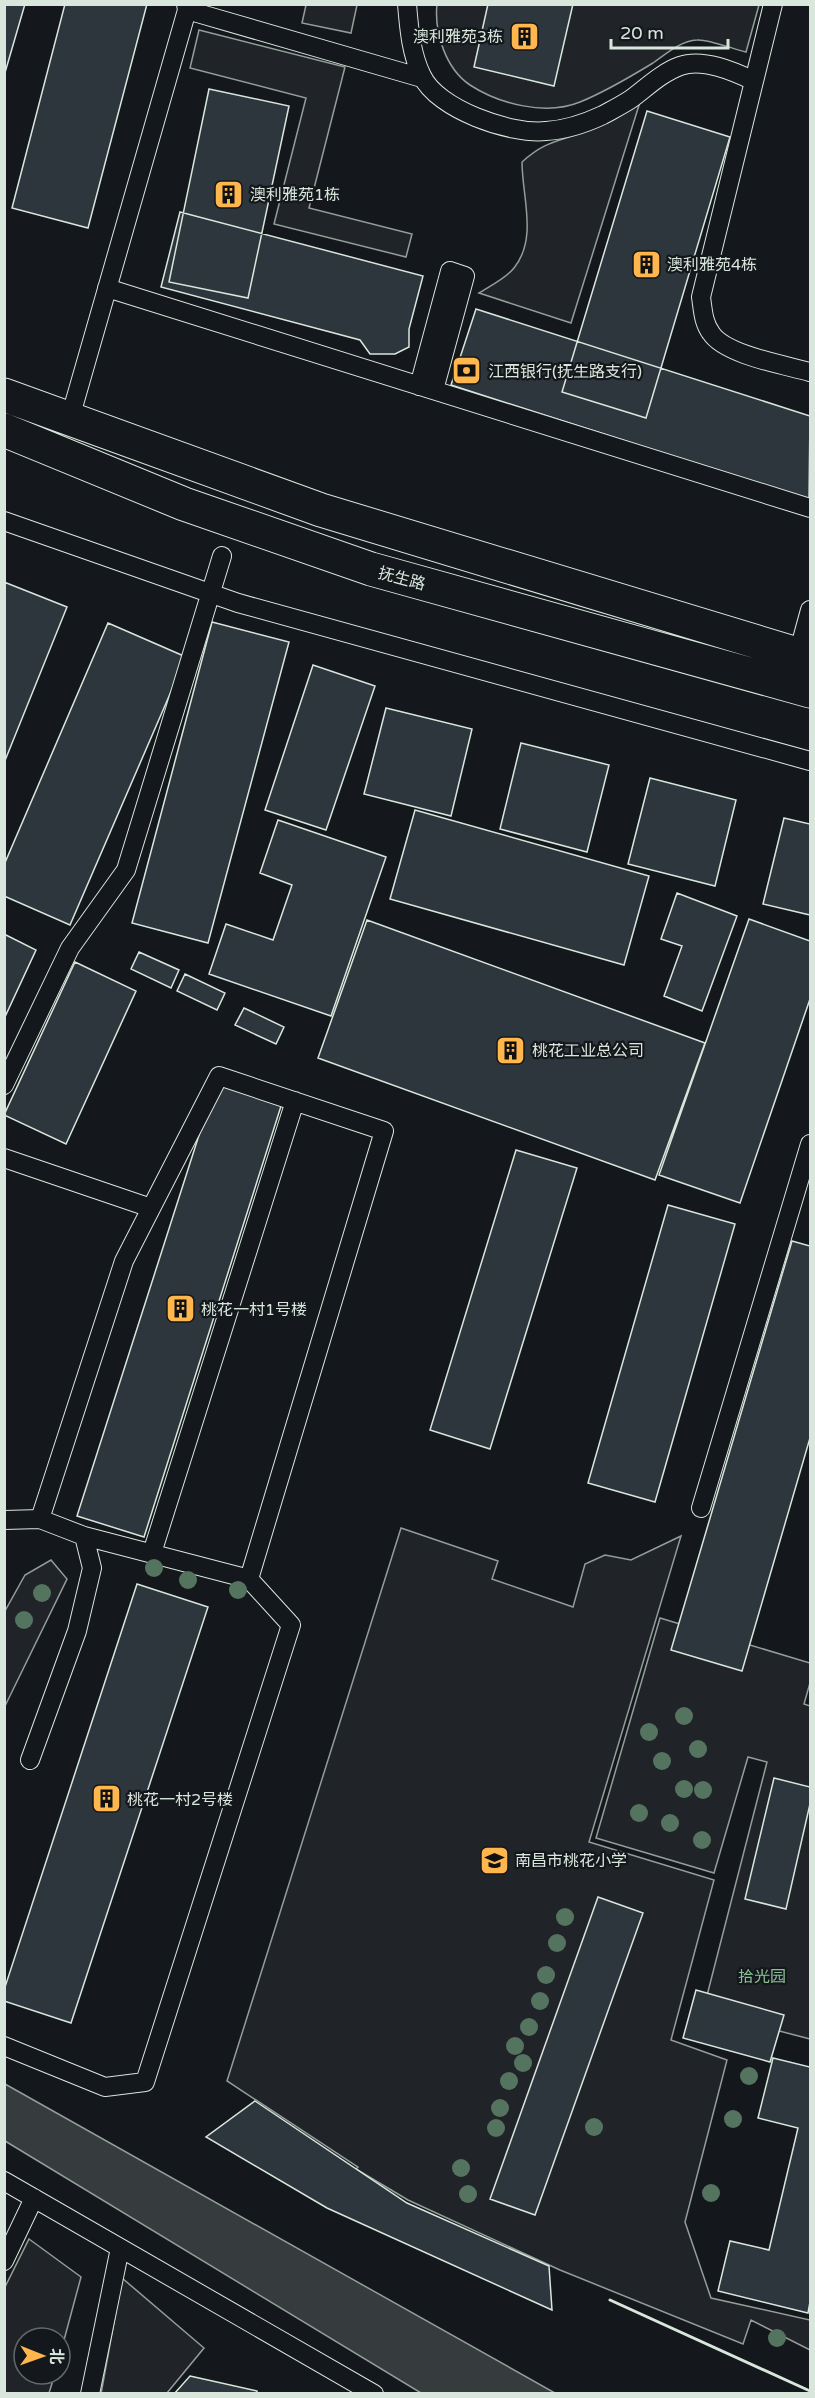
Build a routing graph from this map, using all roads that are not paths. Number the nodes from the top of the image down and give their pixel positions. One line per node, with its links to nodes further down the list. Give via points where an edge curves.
1 (406, 4): 4 (lane)
2 (773, 4): 5 (lane)
3 (186, 7): 4 (lane); 6 (lane)
4 (422, 78): 5 (lane, via 442,99 468,114 501,127 545,132 600,116 681,66 727,69)
5 (754, 81): 7 (lane, via 702,297 703,317 711,335 731,349)
6 (107, 288): 8 (lane); 10 (lane)
7 (810, 372)
8 (426, 388): 8 (lane, via 450,272 465,276); 12 (lane)
9 (4, 395): 10 (main road)
10 (70, 418): 17 (main road, via 321,510)
11 (4, 430): 18 (main road, 抚生路, via 184,504 371,569)
12 (810, 508)
13 (4, 521): 15 (lane)
14 (222, 556): 15 (lane)
15 (211, 594): 19 (lane); 20 (lane, via 126,870 70,948)
16 (810, 610): 17 (lane)
17 (804, 656)
18 (810, 691)
19 (810, 761)
20 (4, 1085)
21 (295, 1101): 24 (lane, via 219,1076); 29 (lane); 30 (lane, via 384,1131)
22 (810, 1144): 25 (lane)
23 (6, 1165): 24 (lane)
24 (151, 1208): 26 (lane, via 124,1261)
25 (701, 1508)
26 (40, 1519): 27 (lane); 28 (lane)
27 (4, 1520)
28 (84, 1536): 29 (lane); 31 (lane, via 92,1568 77,1632)
29 (152, 1553): 30 (lane)
30 (249, 1579): 32 (lane, via 291,1625 145,2082 105,2087)
31 (30, 1760)
32 (4, 2046)
33 (4, 2181): 34 (lane)
34 (34, 2198): 35 (lane); 36 (lane)
35 (120, 2248): 37 (lane); 38 (lane)
36 (4, 2261)
37 (90, 2394)
38 (374, 2394)

